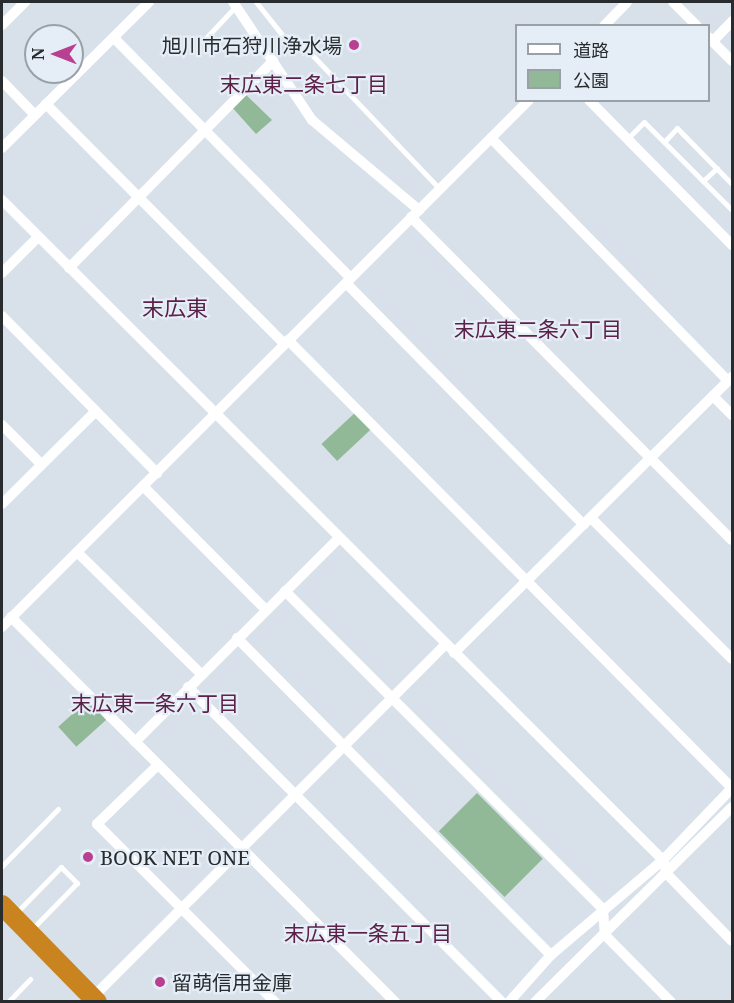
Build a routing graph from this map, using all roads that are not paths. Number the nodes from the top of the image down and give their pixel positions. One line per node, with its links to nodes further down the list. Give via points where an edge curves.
1 (25, 2): 10 (street)
2 (149, 2): 11 (street)
3 (256, 2): 29 (lane, via 283,36 297,39)
4 (627, 2): 8 (street)
5 (674, 2): 9 (street)
6 (235, 4): 13 (lane); 14 (street)
7 (732, 21): 12 (street)
8 (606, 24)
9 (695, 24)
10 (2, 25)
11 (114, 38): 19 (street); 21 (street)
12 (711, 39): 15 (street)
13 (203, 41)
14 (273, 61): 21 (street); 33 (street, via 312,120)
15 (732, 61)
16 (2, 81): 20 (street)
17 (527, 102): 22 (street)
18 (591, 102): 23 (street)
19 (46, 104): 20 (street); 30 (street)
20 (35, 115): 25 (street)
21 (204, 132): 30 (street); 38 (street)
22 (491, 138): 29 (street); 41 (street)
23 (627, 139): 24 (lane, via 644,122); 35 (street)
24 (664, 142): 26 (lane, via 678,128); 27 (lane)
25 (2, 148)
26 (717, 168): 27 (lane); 28 (lane)
27 (704, 181): 32 (lane)
28 (732, 184)
29 (440, 189): 33 (street)
30 (140, 198): 36 (street); 40 (street)
31 (2, 200): 34 (street)
32 (732, 210)
33 (415, 214): 38 (street); 47 (street)
34 (38, 237): 36 (street); 37 (street)
35 (732, 245)
36 (69, 268): 44 (street)
37 (2, 273)
38 (348, 281): 40 (street); 52 (street)
39 (2, 316): 43 (street)
40 (286, 342): 44 (street); 56 (street)
41 (730, 379): 42 (street)
42 (713, 396): 45 (street); 47 (street)
43 (96, 411): 48 (street); 49 (street)
44 (216, 414): 49 (street); 53 (street)
45 (732, 415)
46 (2, 425): 48 (street)
47 (651, 458): 52 (street); 54 (street)
48 (41, 464): 51 (street)
49 (157, 473): 50 (street)
50 (143, 486): 55 (street); 58 (street)
51 (2, 504)
52 (588, 521): 56 (street); 64 (street)
53 (339, 538): 57 (street); 62 (street)
54 (732, 540)
55 (77, 552): 59 (street); 65 (street)
56 (529, 581): 63 (street); 71 (street)
57 (285, 591): 58 (street); 67 (street)
58 (266, 610): 61 (street)
59 (11, 617): 60 (street); 68 (street)
60 (2, 627)
61 (237, 638): 65 (street); 69 (street)
62 (446, 644): 63 (street); 67 (street)
63 (454, 653): 76 (street)
64 (732, 659)
65 (201, 674): 66 (street)
66 (188, 687): 68 (street); 72 (street)
67 (392, 699): 69 (street); 80 (street)
68 (135, 742): 70 (street)
69 (344, 747): 72 (street); 85 (street)
70 (158, 765): 75 (street); 79 (street, via 97,824)
71 (732, 788): 76 (street)
72 (294, 794): 75 (street); 92 (street)
73 (732, 807): 78 (street)
74 (58, 809): 77 (lane)
75 (242, 849): 79 (street); 91 (street)
76 (663, 860): 78 (street); 80 (street)
77 (2, 866)
78 (667, 874): 83 (street); 84 (street)
79 (182, 909): 87 (street); 90 (street)
80 (603, 909): 83 (street); 85 (street)
81 (5, 910): 82 (highway); 82 (lane, via 61,867 77,883)
82 (29, 933): 87 (highway)
83 (605, 935): 88 (street); 94 (street)
84 (732, 941)
85 (551, 955): 93 (street)
86 (30, 979): 89 (lane)
87 (93, 1000)
88 (540, 1000)
89 (8, 1002)
90 (275, 1002)
91 (395, 1002)
92 (502, 1002)
93 (509, 1002)
94 (671, 1002)

